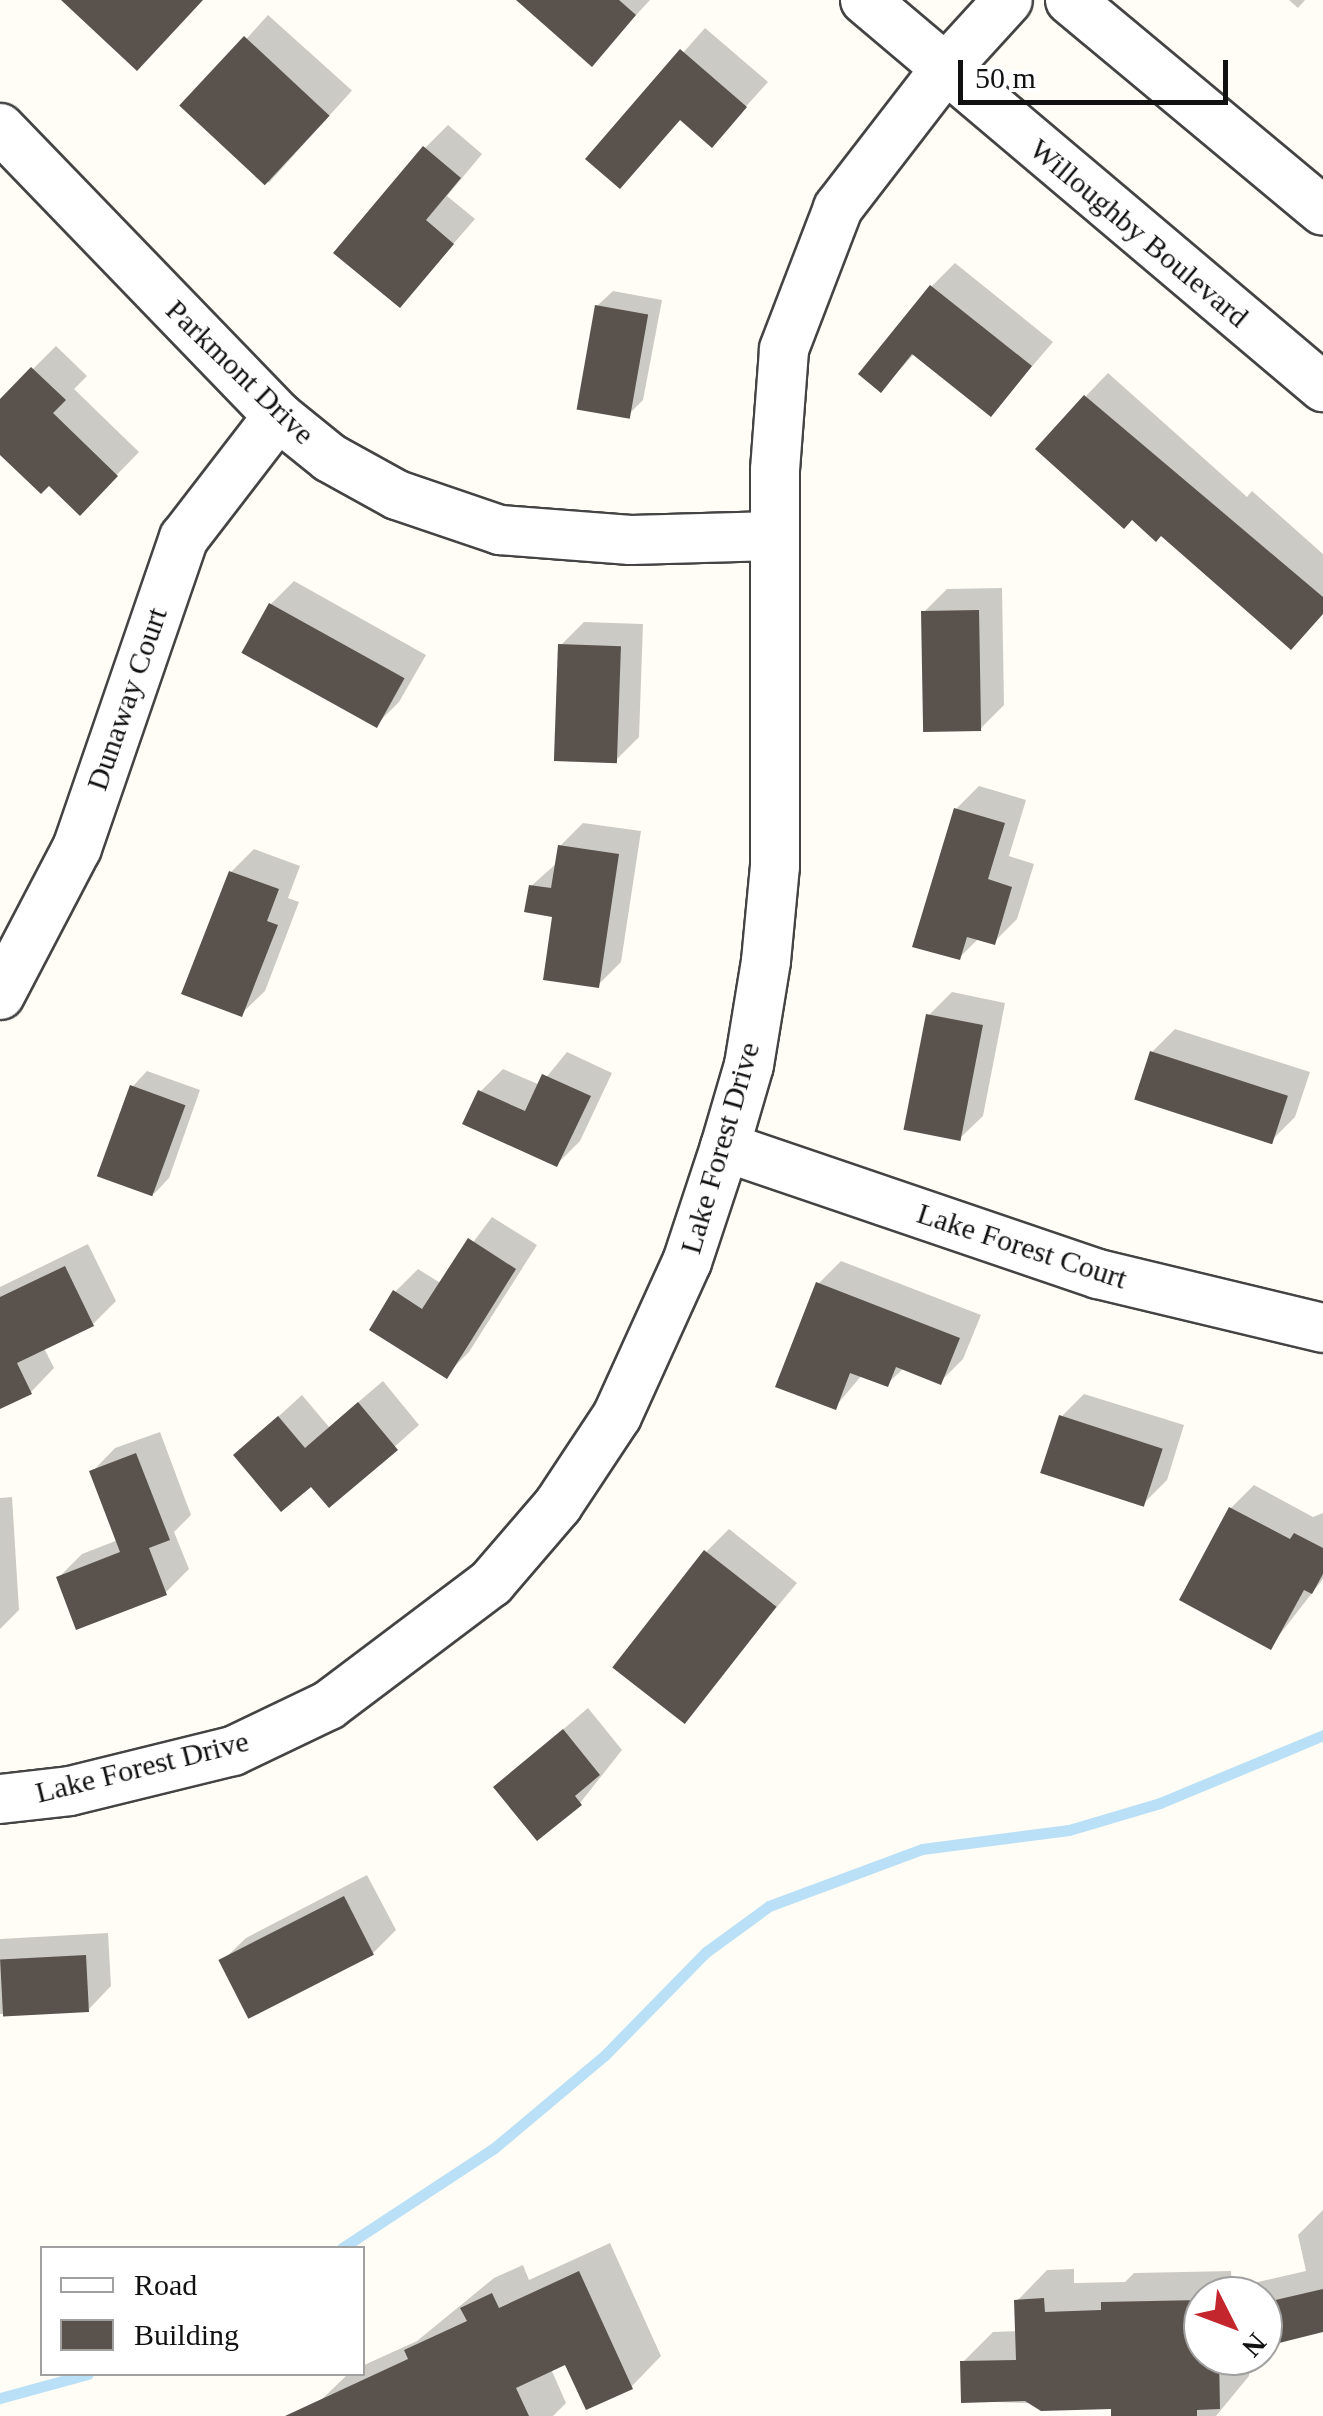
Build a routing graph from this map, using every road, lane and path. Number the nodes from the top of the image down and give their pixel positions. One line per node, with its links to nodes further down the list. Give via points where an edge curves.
1 (865, 0): 4 (street, Willoughby Boulevard)
2 (1008, 0): 4 (street, Lake Forest Drive)
3 (1070, 0): 6 (street)
4 (945, 69): 7 (street, Willoughby Boulevard); 9 (street, Lake Forest Drive, via 838,208 784,350)
5 (0, 128): 8 (street, Parkmont Drive)
6 (1323, 212)
7 (1323, 387)
8 (278, 416): 9 (street, Parkmont Drive, via 330,458 397,494 500,530 631,540); 10 (street, Dunaway Court, via 184,538 77,848)
9 (774, 536): 11 (street, Lake Forest Drive, via 775,866 749,1066)
10 (0, 996)
11 (725, 1148): 12 (street, Lake Forest Court, via 1098,1274); 13 (street, Lake Forest Drive, via 687,1262 617,1416 558,1505 491,1584 328,1705 233,1751 70,1791)
12 (1323, 1328)
13 (0, 1799)

